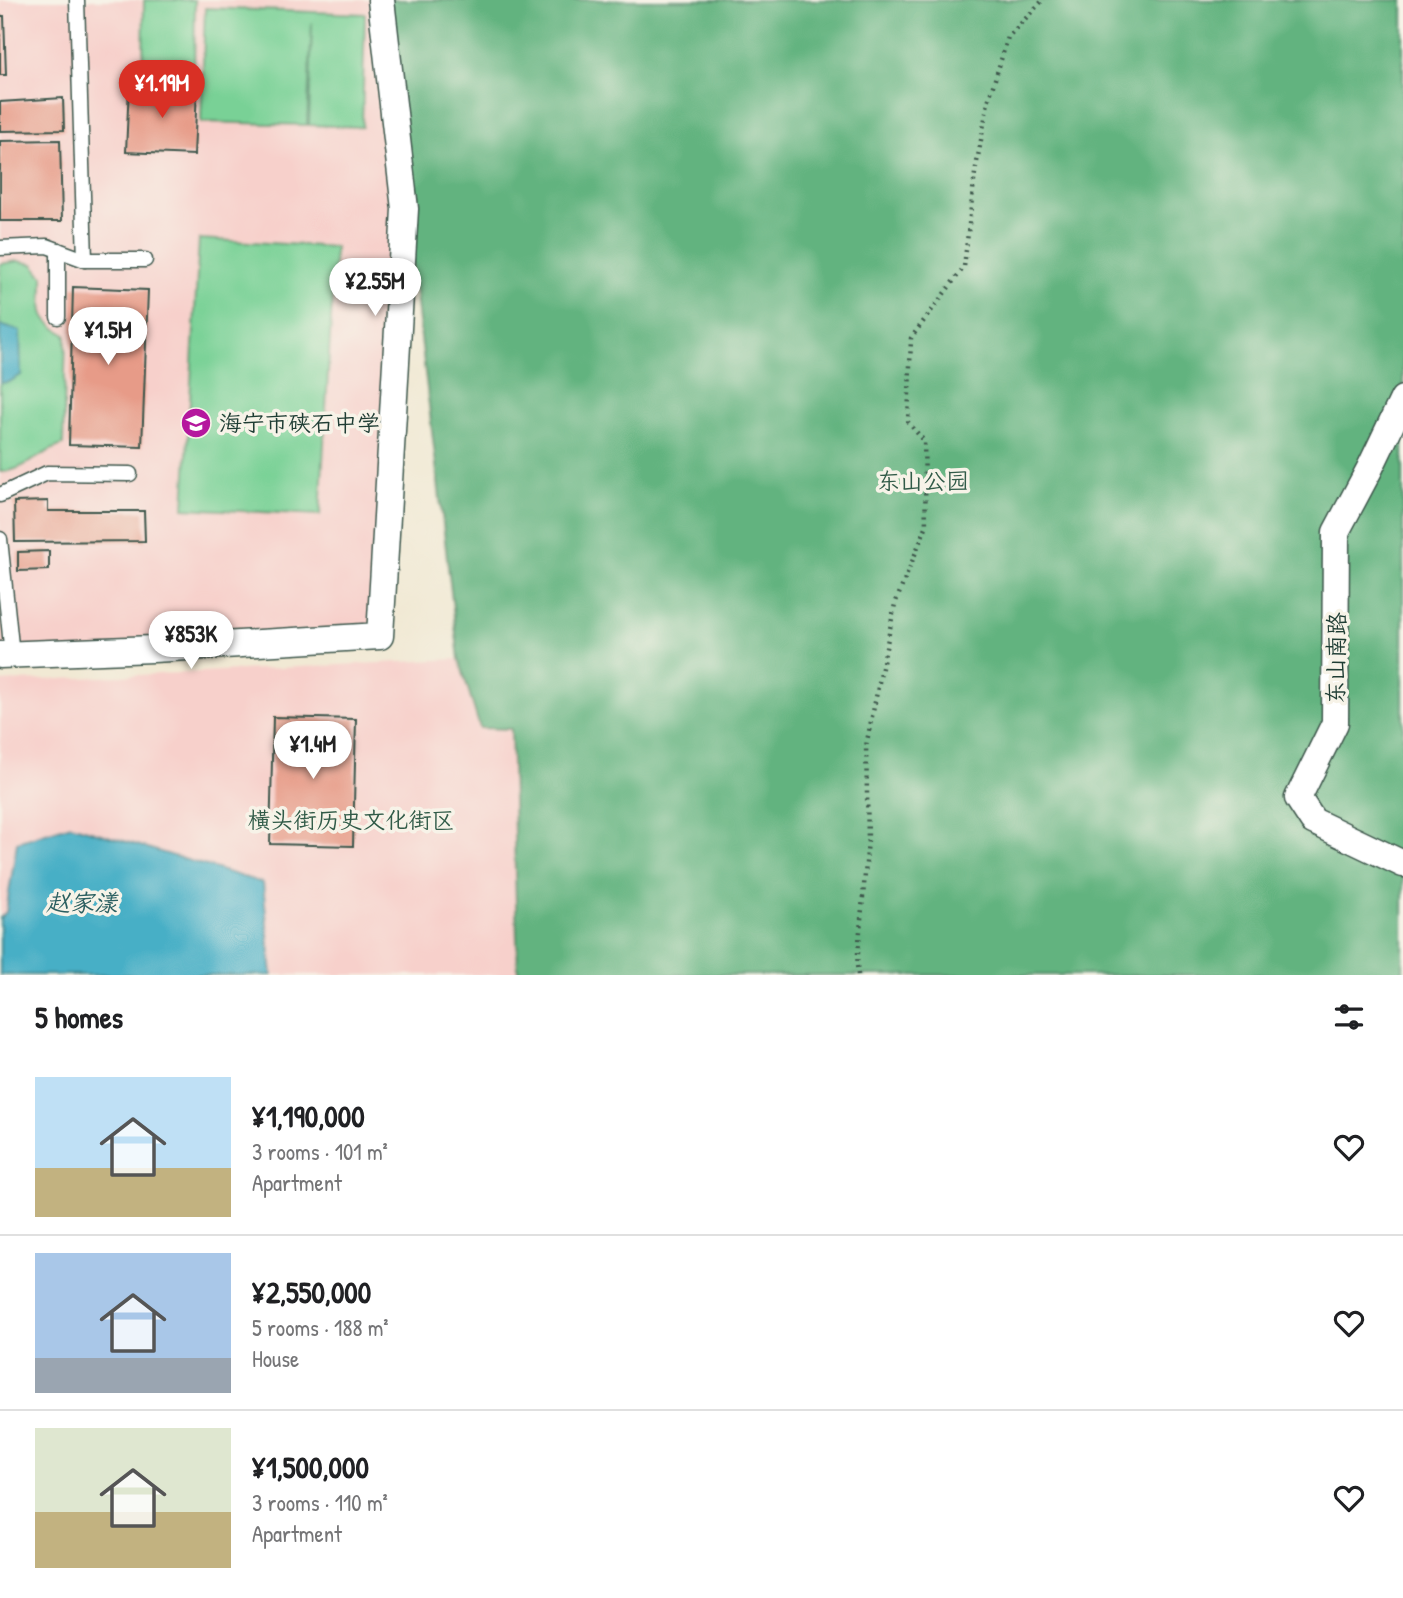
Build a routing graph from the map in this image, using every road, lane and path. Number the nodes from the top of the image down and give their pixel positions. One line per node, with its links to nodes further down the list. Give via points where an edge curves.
1 (77, 0): 6 (lane)
2 (381, 0): 13 (street, via 405,209 380,636)
3 (1043, 0): 15 (path, via 1008,37 992,89 975,173 964,267 911,338 908,422 924,441 926,527 895,604 866,746 868,841)
4 (0, 248): 5 (lane, via 47,246)
5 (58, 250): 6 (lane); 8 (lane)
6 (85, 260): 7 (lane)
7 (145, 260)
8 (58, 317)
9 (1403, 399): 14 (street, 东山南路, via 1336,532 1335,723 1298,797 1312,821)
10 (130, 474): 11 (lane, via 47,473)
11 (0, 495)
12 (0, 539): 13 (lane)
13 (6, 655)
14 (1403, 864)
15 (858, 975)

